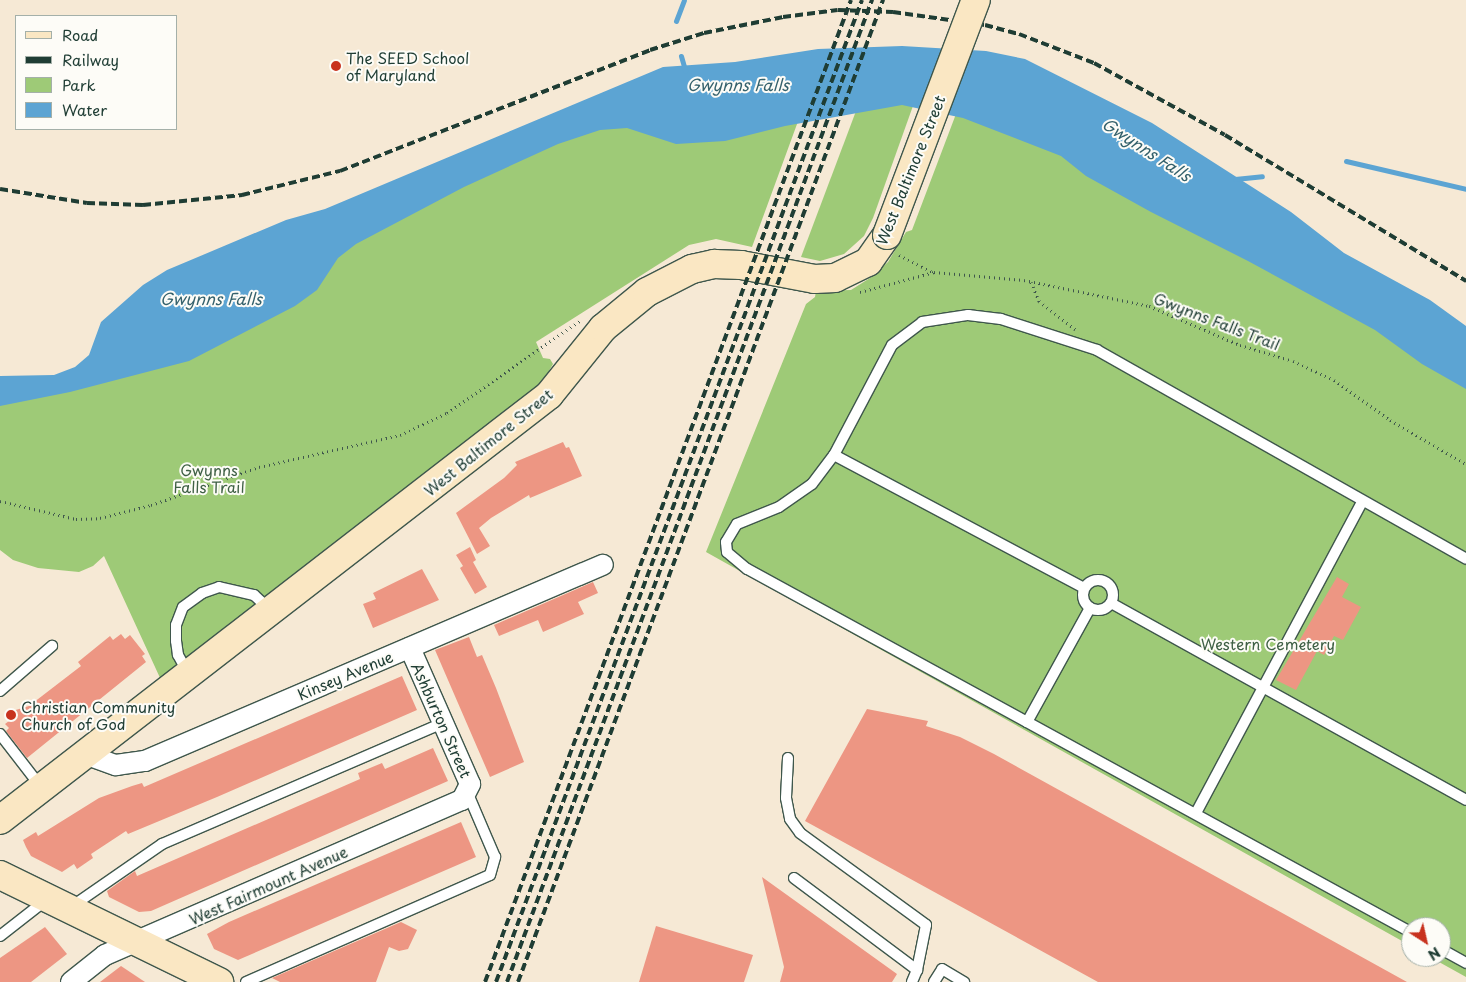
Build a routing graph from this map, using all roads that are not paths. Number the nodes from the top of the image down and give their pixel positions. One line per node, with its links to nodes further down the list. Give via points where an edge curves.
1 (976, 0): 9 (main road, West Baltimore Street, bridge, via 884,241 860,266 835,278 815,279 741,265 714,264 692,269 648,292 603,328 549,395)
2 (834, 455): 3 (lane, via 892,345 922,322 968,315 1001,319 1076,342 1138,372); 6 (lane); 15 (lane, via 812,484 797,497 737,524 726,542 727,552 747,569)
3 (1362, 502): 4 (lane); 13 (lane)
4 (1466, 559)
5 (603, 565): 11 (street, Kinsey Avenue)
6 (1084, 588): 7 (lane, via 1090,582 1106,581 1114,595); 8 (lane, via 1082,595)
7 (1111, 603): 8 (lane, via 1097,610); 13 (lane)
8 (1090, 608): 15 (lane)
9 (270, 611): 12 (main road, West Baltimore Street); 12 (lane, via 254,595 219,587 202,593 183,607 176,625 176,642 178,655)
10 (52, 646): 14 (lane)
11 (410, 648): 16 (street, Ashburton Street); 18 (street, Kinsey Avenue, via 144,760 116,765)
12 (188, 674): 18 (main road, West Baltimore Street)
13 (1263, 687): 22 (lane); 23 (lane)
14 (0, 691)
15 (1028, 722): 23 (lane)
16 (443, 723): 21 (street, Ashburton Street, via 470,784); 27 (lane, via 162,844)
17 (0, 734): 20 (lane)
18 (85, 754): 20 (main road, West Baltimore Street)
19 (788, 758): 33 (lane, via 786,798 790,819 800,832 926,926)
20 (42, 788): 24 (main road, West Baltimore Street)
21 (468, 794): 30 (street, West Fairmount Avenue, via 462,800); 36 (lane, via 495,858 490,875)
22 (1466, 800)
23 (1196, 813): 28 (lane)
24 (0, 820)
25 (0, 875): 27 (main road)
26 (794, 878): 33 (lane)
27 (59, 903): 29 (lane); 30 (main road)
28 (1401, 926)
29 (0, 936)
30 (137, 942): 34 (main road); 35 (street, West Fairmount Avenue, via 105,955)
31 (1451, 955): 32 (lane)
32 (1466, 963)
33 (917, 970): 37 (lane)
34 (207, 980)
35 (71, 982)
36 (246, 982)
37 (912, 982)
38 (934, 982): 39 (lane, via 942,969)
39 (964, 982)

